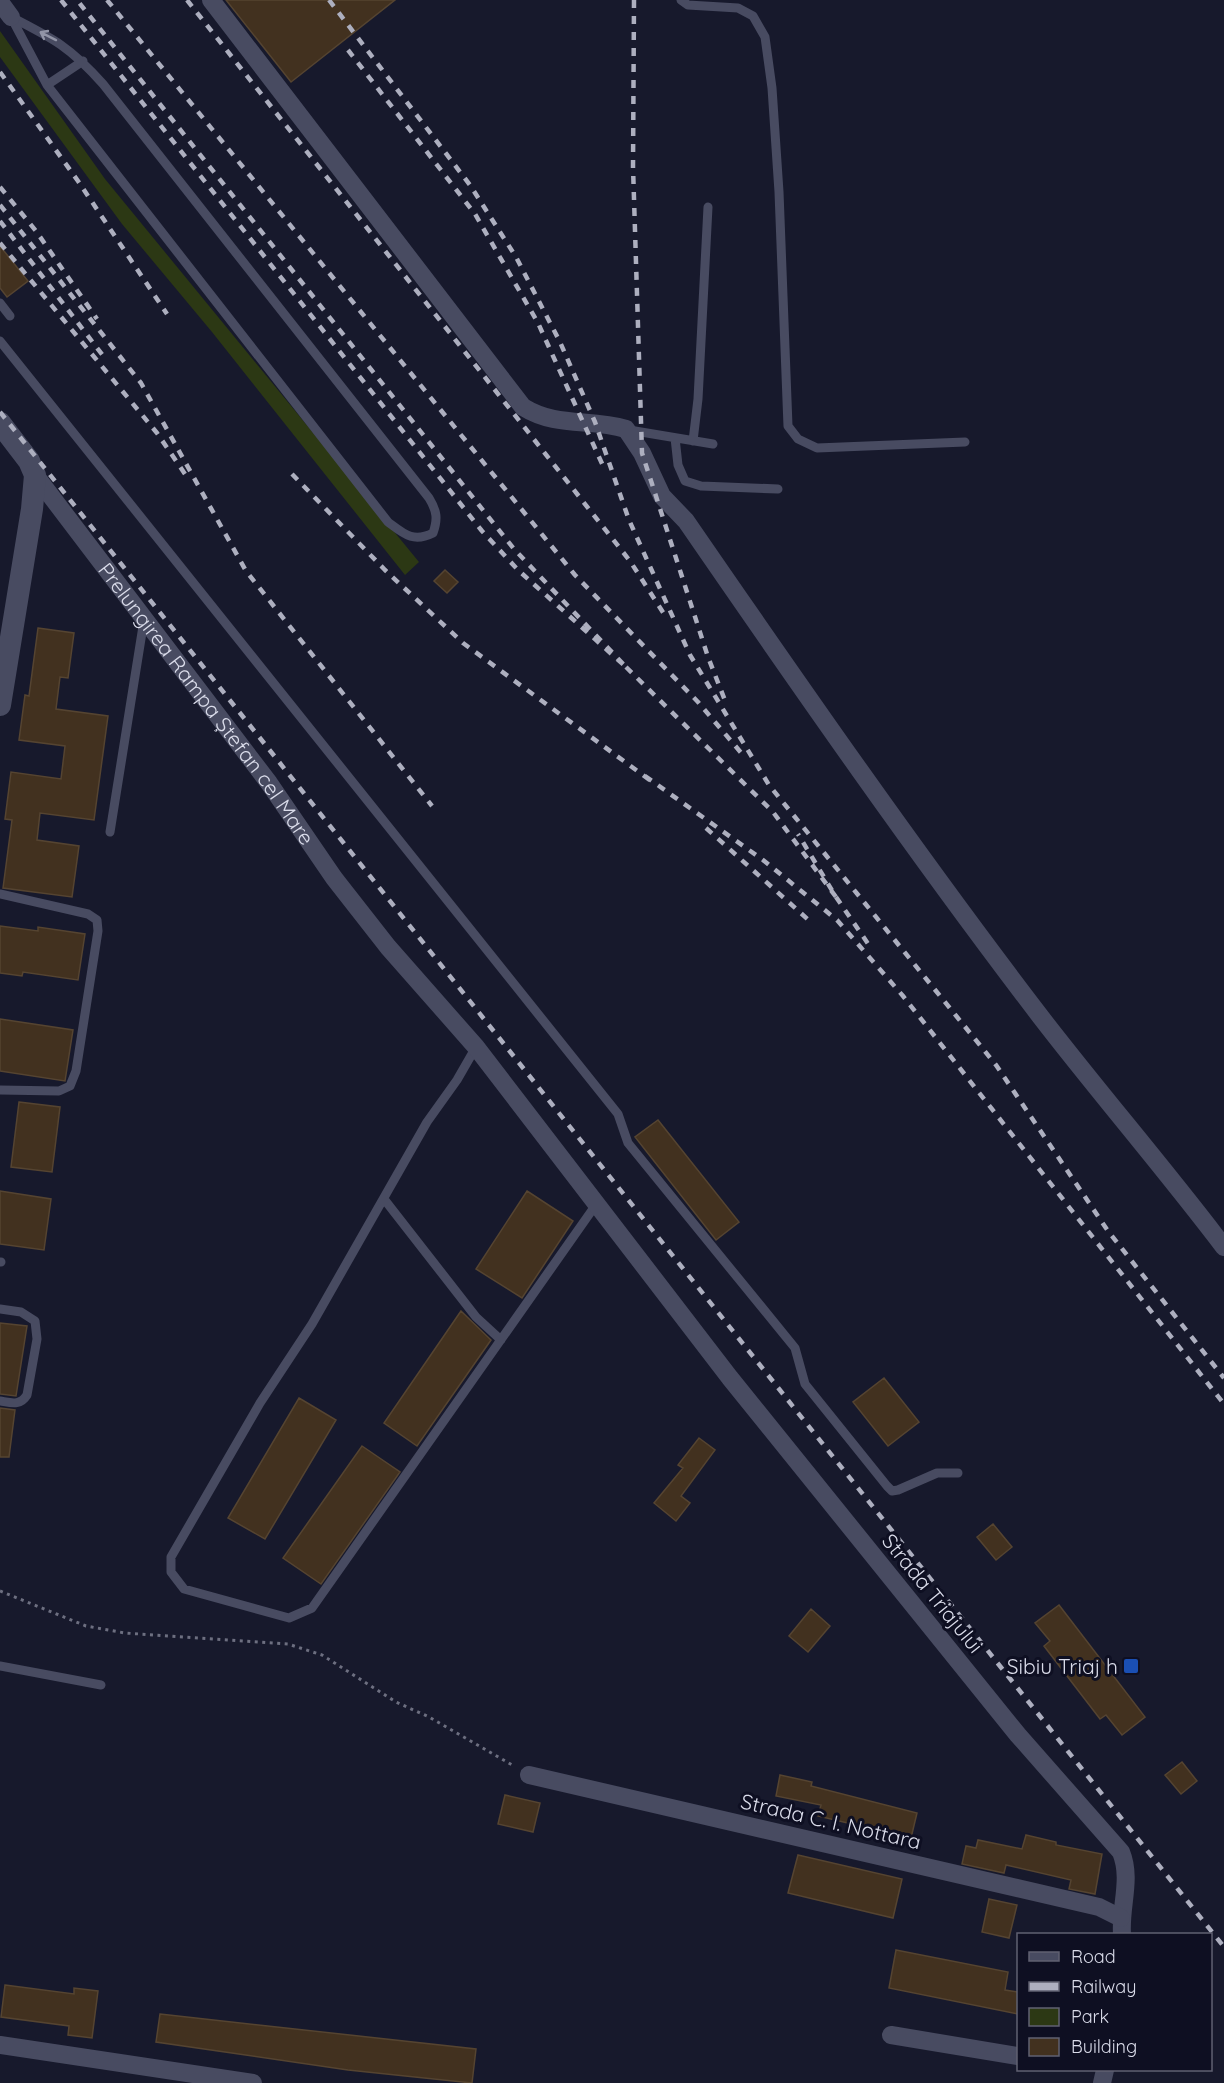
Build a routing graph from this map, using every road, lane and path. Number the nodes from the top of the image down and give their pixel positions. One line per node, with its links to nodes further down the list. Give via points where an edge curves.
1 (211, 0): 12 (street, via 523,407 539,417)
2 (681, 0): 15 (lane, via 688,5 738,8 753,16 765,37 779,192 788,426 798,439 817,448)
3 (0, 2): 4 (street)
4 (11, 17): 5 (lane, one-way to 4, via 56,39); 6 (lane)
5 (83, 61): 6 (lane); 6 (lane, via 429,498 436,510 433,533 412,539 388,522)
6 (47, 85)
7 (708, 207): 14 (lane)
8 (0, 303): 9 (lane)
9 (10, 316)
10 (0, 340): 31 (lane, via 618,1114 628,1143 795,1348 805,1384 887,1486 898,1490 937,1473)
11 (0, 423): 17 (street, Prelungirea Rampa Ștefan cel Mare)
12 (626, 429): 13 (lane); 27 (street, via 663,496 686,521 820,716 1041,1017)
13 (675, 438): 14 (lane); 18 (lane, via 678,465 686,481 701,486)
14 (693, 441): 16 (lane)
15 (965, 442)
16 (713, 444)
17 (35, 475): 19 (street, Prelungirea Rampa Ștefan cel Mare); 20 (street)
18 (778, 489)
19 (144, 620): 21 (lane); 23 (street, Prelungirea Rampa Ștefan cel Mare, via 269,783 334,878)
20 (0, 705)
21 (110, 832)
22 (0, 894): 24 (lane, via 88,914 97,920 98,931 76,1071 70,1086 59,1091)
23 (476, 1047): 25 (lane, via 427,1122); 26 (street, Prelungirea Rampa Ștefan cel Mare)
24 (0, 1090)
25 (384, 1199): 29 (lane, via 476,1317); 29 (lane, via 171,1557 171,1572 184,1590 289,1618 312,1608)
26 (595, 1206): 29 (lane); 36 (street, Strada Triajului, via 1018,1735 1121,1852 1127,1876)
27 (1224, 1247)
28 (0, 1309): 30 (lane, via 21,1312 35,1321 38,1339 27,1395 15,1404)
29 (501, 1340)
30 (0, 1401)
31 (958, 1473)
32 (0, 1591): 35 (path, via 86,1626 125,1634 288,1644 322,1655 396,1702)
33 (0, 1666): 34 (lane)
34 (101, 1685)
35 (529, 1775): 36 (street, Strada C. I. Nottara, via 1099,1907)
36 (1122, 1926)
37 (891, 2034): 39 (street)
38 (0, 2045): 40 (street)
39 (1017, 2056)
40 (253, 2083)

